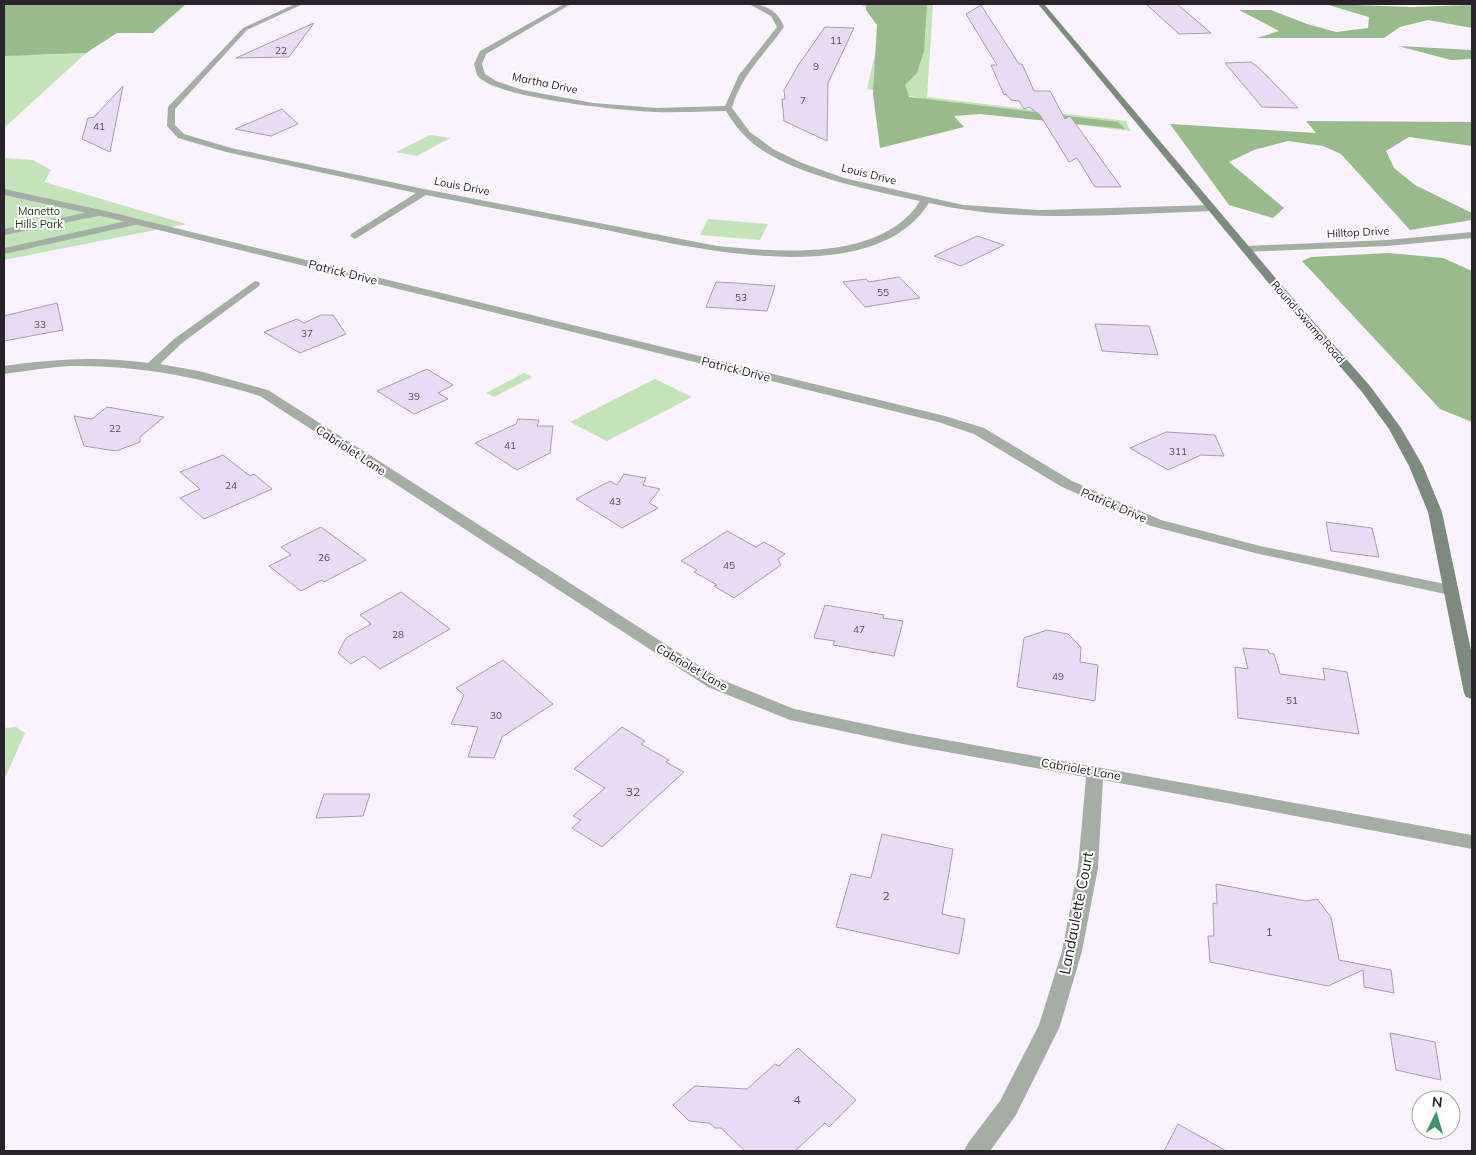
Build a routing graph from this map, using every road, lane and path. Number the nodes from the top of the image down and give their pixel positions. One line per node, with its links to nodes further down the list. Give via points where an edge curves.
1 (300, 4): 6 (street, Louis Drive, via 245,28 235,37 170,109 171,126 181,136 204,144)
2 (568, 4): 5 (street, Martha Drive, via 482,53 478,64 481,75 522,92 593,105 657,110)
3 (752, 4): 5 (street, via 771,12 779,19 782,28 737,83)
4 (1041, 4): 9 (street, Round Swamp Road)
5 (728, 108): 8 (street, Louis Drive, via 747,134 799,165 841,180)
6 (424, 192): 8 (street, Louis Drive, via 717,249 761,254 838,250 866,243 893,232 913,218); 13 (street)
7 (5, 193): 10 (street, Patrick Drive)
8 (926, 200): 9 (street, Louis Drive, via 963,208 1030,213)
9 (1212, 208): 15 (street, Round Swamp Road)
10 (100, 213): 11 (street, Patrick Drive); 12 (lane)
11 (136, 222): 16 (lane); 20 (street, Patrick Drive, via 941,419 979,431 1067,484 1156,523 1259,550)
12 (4, 232)
13 (355, 236)
14 (1472, 236): 15 (street, Hilltop Drive, via 1360,245)
15 (1245, 249): 20 (street, Round Swamp Road, via 1366,389 1395,428 1416,466 1435,512)
16 (4, 251)
17 (255, 284): 18 (street, via 178,341)
18 (151, 366): 19 (street, Cabriolet Lane, via 42,363); 22 (street, Cabriolet Lane, via 226,380 264,393 714,683 790,714 908,739)
19 (4, 370)
20 (1450, 590): 21 (street, Round Swamp Road)
21 (1472, 693)
22 (1095, 772): 23 (street, Cabriolet Lane); 24 (street, Landaulette Court, via 1088,868 1072,952 1049,1026 1008,1108)
23 (1472, 842)
24 (976, 1151)

